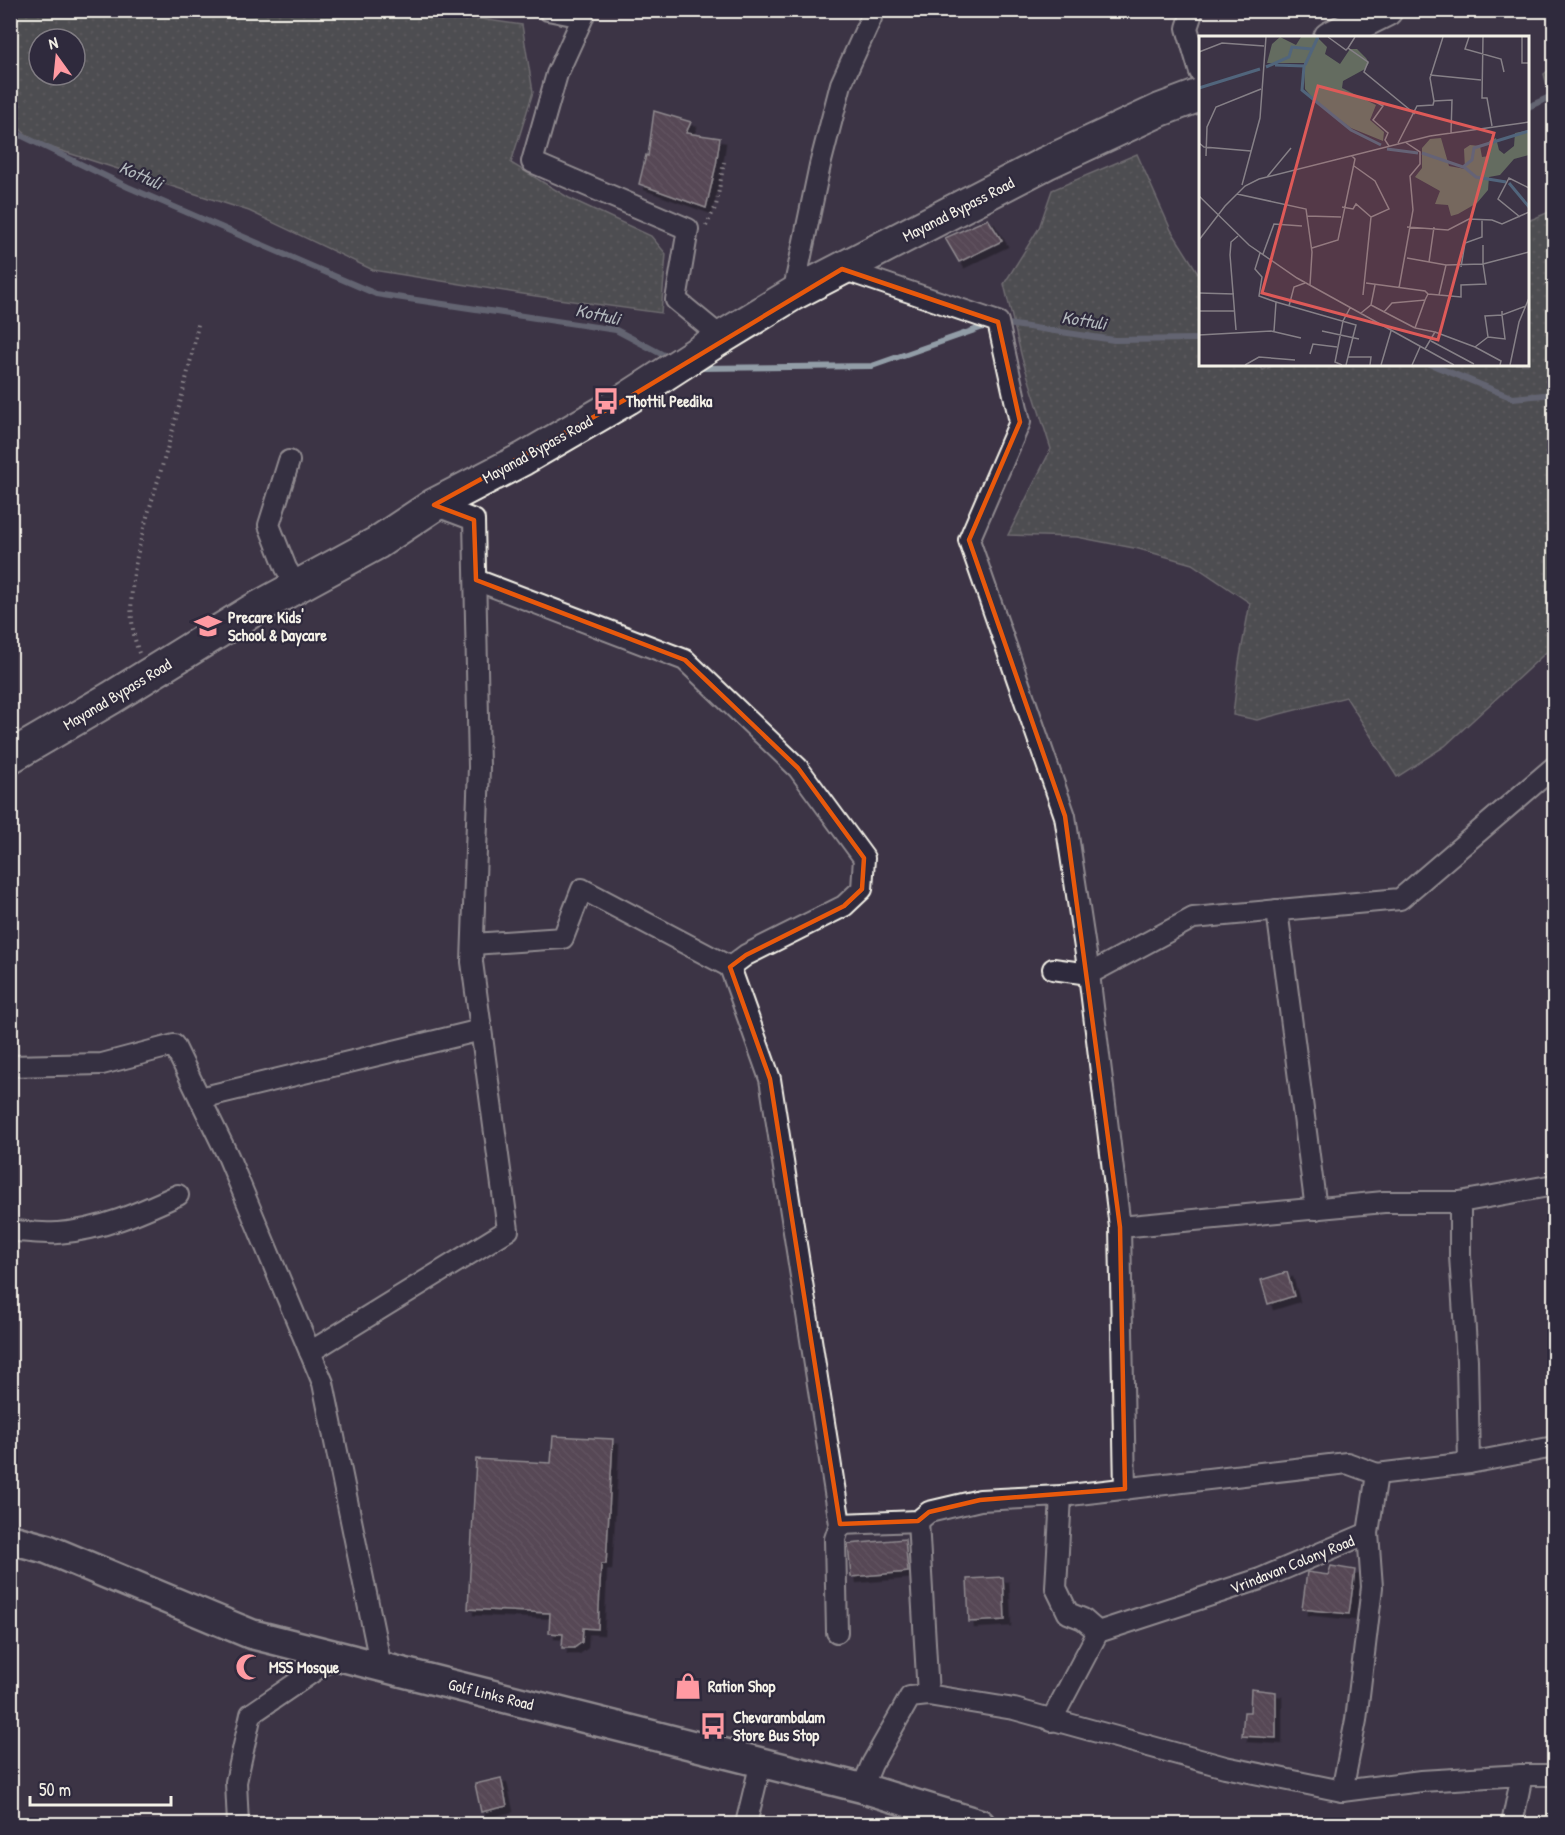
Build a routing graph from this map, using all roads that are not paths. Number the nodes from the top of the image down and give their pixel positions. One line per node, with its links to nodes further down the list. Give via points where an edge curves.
1 (549, 10): 10 (street, via 583,17 557,74 534,154 688,229 676,300)
2 (1193, 10): 6 (street, via 1187,27)
3 (1386, 10): 5 (main road)
4 (866, 13): 9 (street, via 841,84)
5 (1334, 36)
6 (1199, 69)
7 (1199, 95): 8 (main road, Mayanad Bypass Road, via 1046,164)
8 (842, 269): 9 (main road, Mayanad Bypass Road); 21 (street, via 998,322 1020,422 969,540 1065,816)
9 (793, 294): 10 (main road, Mayanad Bypass Road)
10 (719, 339): 12 (main road, Mayanad Bypass Road, via 628,398)
11 (289, 461): 14 (street, via 269,525)
12 (434, 505): 13 (street, via 474,520); 14 (main road, Mayanad Bypass Road, via 377,543)
13 (476, 580): 18 (street, via 480,767); 19 (street, via 685,660 798,768 864,858 862,890 844,906 746,955)
14 (297, 586): 15 (main road, Mayanad Bypass Road)
15 (10, 757)
16 (1554, 767): 17 (street, via 1400,899)
17 (1277, 910): 21 (street, via 1193,918); 28 (street)
18 (473, 944): 19 (street, via 563,938 582,888); 22 (street)
19 (730, 967): 38 (street, via 771,1079)
20 (1053, 969): 21 (street)
21 (1089, 974): 29 (street)
22 (481, 1030): 24 (street); 31 (street, via 508,1230)
23 (10, 1066): 24 (street, via 102,1064 174,1045)
24 (200, 1098): 31 (street)
25 (1554, 1185): 27 (street)
26 (178, 1195): 30 (street, via 100,1227 57,1233)
27 (1460, 1202): 28 (street); 33 (street)
28 (1316, 1209): 29 (street)
29 (1120, 1227): 35 (street)
30 (10, 1231)
31 (310, 1352): 44 (street, via 324,1383)
32 (1554, 1447): 33 (street)
33 (1469, 1463): 34 (street)
34 (1377, 1474): 35 (street, via 1347,1463); 39 (street)
35 (1125, 1489): 36 (street)
36 (1061, 1496): 37 (street, via 980,1500 929,1512); 42 (street, via 1056,1588 1068,1613)
37 (918, 1521): 38 (street); 45 (street)
38 (840, 1524): 41 (street, via 836,1539)
39 (1368, 1533): 42 (street, Vrindavan Colony Road, via 1260,1579); 51 (street, Vrindavan Colony Road, via 1372,1587 1356,1719)
40 (10, 1539): 43 (main road, Golf Links Road, via 46,1549 251,1634)
41 (837, 1632)
42 (1098, 1632): 46 (street)
43 (336, 1656): 44 (main road, Golf Links Road); 52 (street, via 250,1714 236,1782)
44 (381, 1667): 47 (main road, Golf Links Road)
45 (928, 1695): 46 (street, via 1014,1710); 50 (street, via 910,1697)
46 (1051, 1721): 51 (street, via 1225,1767)
47 (761, 1762): 50 (main road, Golf Links Road); 53 (street)
48 (1522, 1775): 49 (street); 51 (street); 55 (street)
49 (1554, 1775)
50 (862, 1788): 54 (main road, Golf Links Road)
51 (1342, 1791)
52 (238, 1824)
53 (746, 1824)
54 (980, 1824)
55 (1512, 1824)

